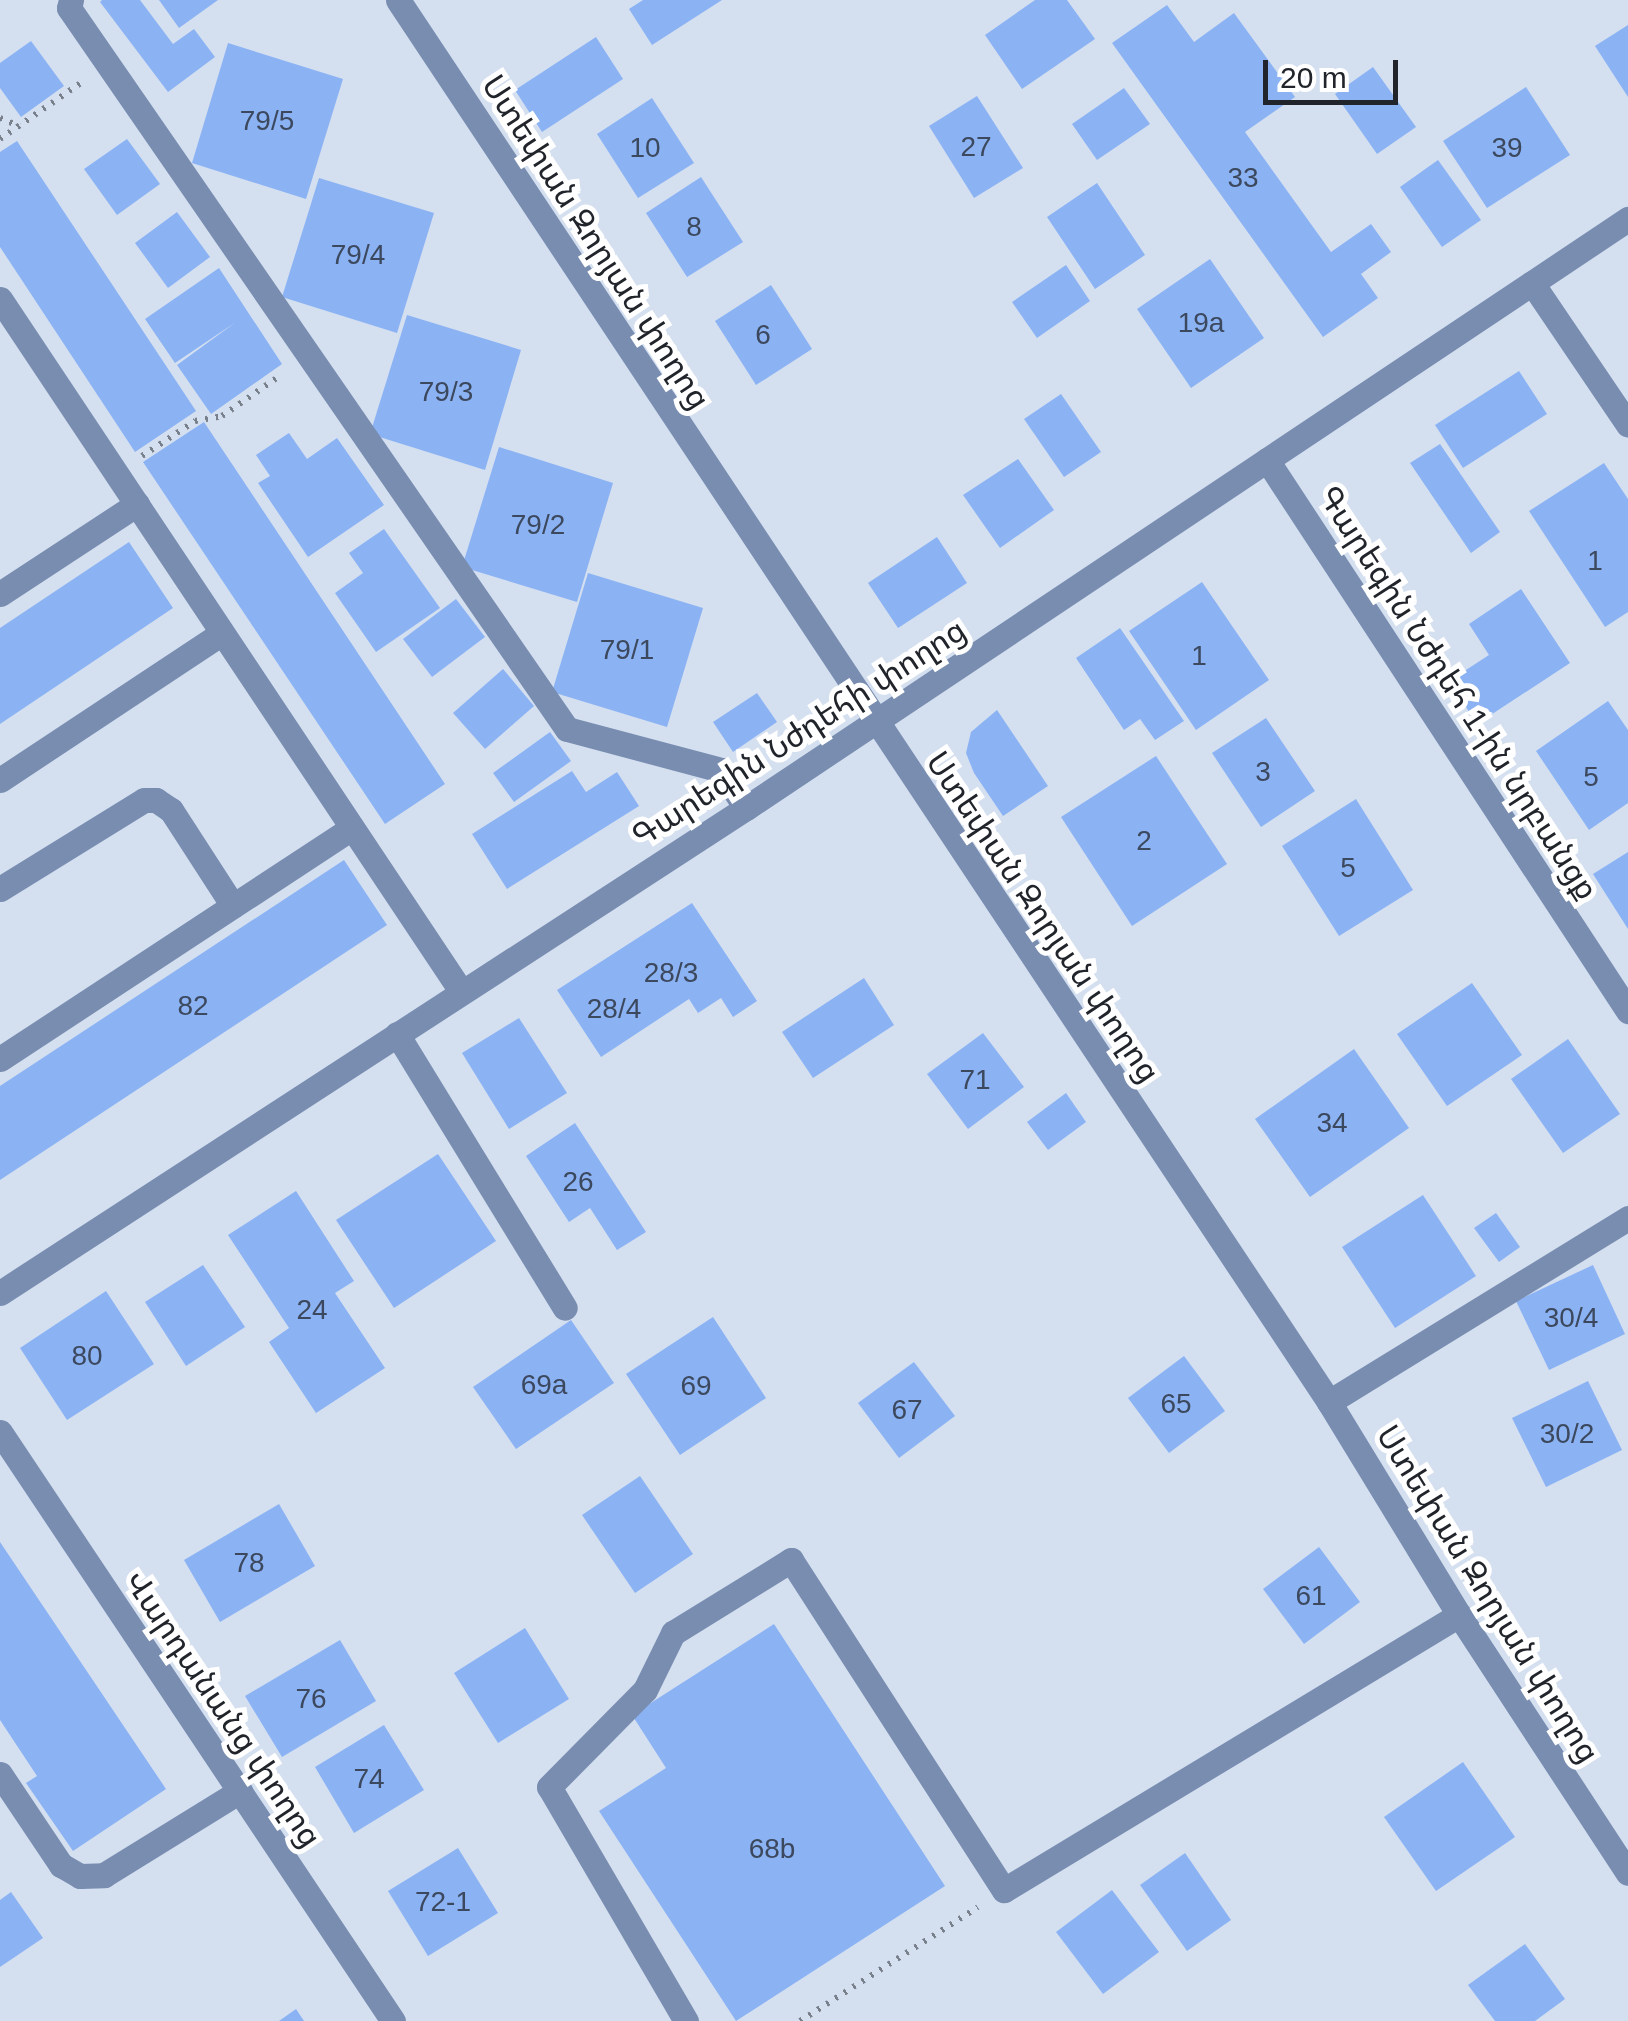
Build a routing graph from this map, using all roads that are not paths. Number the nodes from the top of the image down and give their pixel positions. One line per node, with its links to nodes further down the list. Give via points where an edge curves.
1 (71, 0): 13 (street, via 69,8 567,729 721,770)
2 (398, 0): 11 (street, Ստեփան Զորյան փողոց)
3 (1628, 218): 4 (street, Գարեգին Նժդեհի փողոց)
4 (1532, 283): 6 (street); 7 (street, Գարեգին Նժդեհի փողոց)
5 (0, 299): 8 (street)
6 (1628, 425)
7 (1266, 460): 11 (street, Գարեգին Նժդեհի փողոց); 18 (street, Գարեգին Նժդեհ 1-ին նրբանցք)
8 (136, 504): 9 (street); 10 (street)
9 (0, 594)
10 (222, 633): 12 (street); 14 (street)
11 (874, 723): 13 (street, Գարեգին Նժդեհի փողոց); 24 (street, Ստեփան Զորյան փողոց)
12 (0, 780)
13 (746, 808): 17 (street, Գարեգին Նժդեհի փողոց)
14 (352, 828): 16 (street); 17 (street)
15 (0, 890): 16 (street, via 144,800 156,800 170,810)
16 (233, 906): 20 (street)
17 (461, 992): 19 (street, Գարեգին Նժդեհի փողոց)
18 (1628, 1011)
19 (397, 1034): 22 (street, Գարեգին Նժդեհի փողոց); 23 (street)
20 (0, 1059)
21 (1628, 1218): 24 (street)
22 (0, 1293)
23 (565, 1308)
24 (1329, 1402): 26 (street, Ստեփան Զորյան փողոց)
25 (0, 1432): 28 (street, Վարդանանց փողոց)
26 (1459, 1615): 29 (street, Ստեփան Զորյան փողոց); 31 (street, via 1004,1890 790,1560 673,1633 645,1690 549,1787)
27 (0, 1774): 28 (street, via 60,1865 80,1876 104,1874)
28 (240, 1792): 30 (street, Վարդանանց փողոց)
29 (1628, 1874)
30 (393, 2021)
31 (686, 2021)

